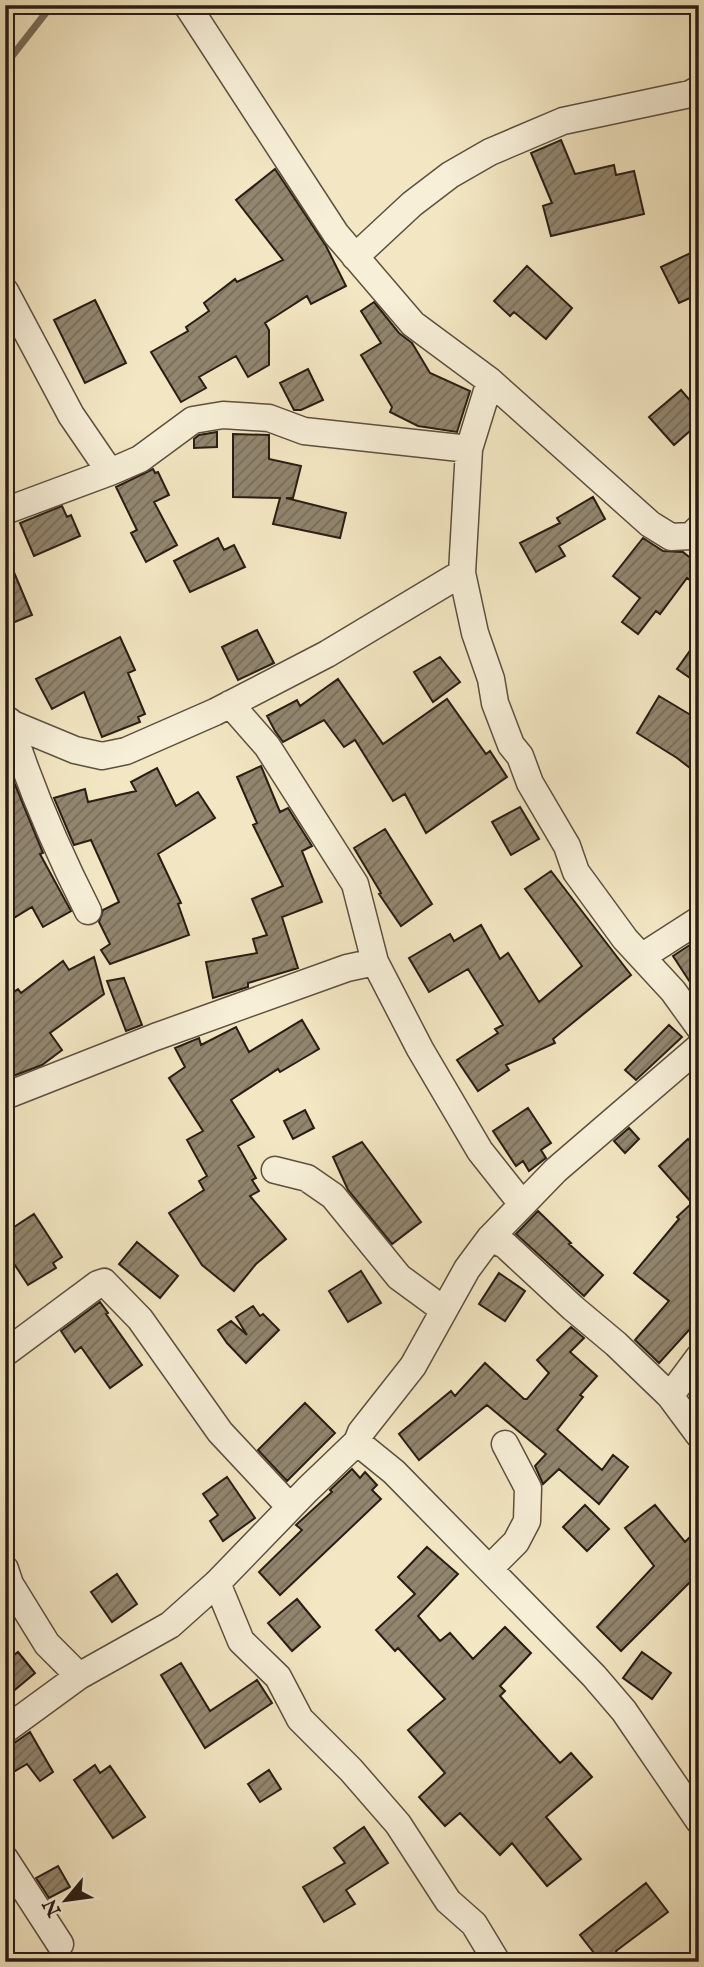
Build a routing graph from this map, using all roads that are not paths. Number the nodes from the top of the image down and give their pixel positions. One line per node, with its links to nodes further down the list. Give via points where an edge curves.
1 (187, 5): 3 (street)
2 (699, 89): 3 (street, via 563,121 490,152 412,204)
3 (355, 257): 5 (street, via 413,324)
4 (5, 291): 7 (street, via 71,415)
5 (490, 381): 6 (street); 9 (street, via 650,524 671,537 691,536)
6 (468, 449): 7 (street, via 304,431 269,418 223,415 193,420 140,459); 10 (street)
7 (110, 472): 8 (street)
8 (5, 511)
9 (699, 528)
10 (462, 573): 11 (street, via 327,654); 15 (street, via 475,633 511,745 567,846 576,872)
11 (230, 704): 12 (street, via 147,743 102,756 75,750); 16 (street, via 267,746 355,884)
12 (7, 721): 13 (street, via 25,772)
13 (89, 911)
14 (699, 920): 15 (street)
15 (643, 956): 17 (street)
16 (375, 962): 19 (street, via 155,1037); 21 (street, via 480,1151)
17 (699, 1027)
18 (699, 1047): 21 (street)
19 (5, 1096)
20 (275, 1170): 23 (street, via 307,1178 333,1196 399,1277)
21 (522, 1204): 22 (street)
22 (490, 1238): 23 (street); 26 (street, via 505,1245)
23 (444, 1310): 28 (street, via 413,1366)
24 (5, 1353): 30 (street, via 104,1282 140,1319 220,1432)
25 (699, 1357): 26 (street)
26 (670, 1396): 27 (street)
27 (699, 1434)
28 (357, 1442): 30 (street); 31 (street, via 394,1472)
29 (505, 1444): 31 (street, via 528,1488 527,1521 516,1542)
30 (290, 1507): 33 (street)
31 (490, 1568): 36 (street, via 624,1711)
32 (5, 1569): 34 (street, via 47,1644)
33 (217, 1583): 34 (street, via 170,1625); 39 (street, via 241,1641 278,1676 300,1719 398,1824 448,1901 474,1924)
34 (79, 1676): 35 (street)
35 (5, 1730)
36 (699, 1821)
37 (5, 1859): 38 (street)
38 (60, 1944)
39 (497, 1962)

